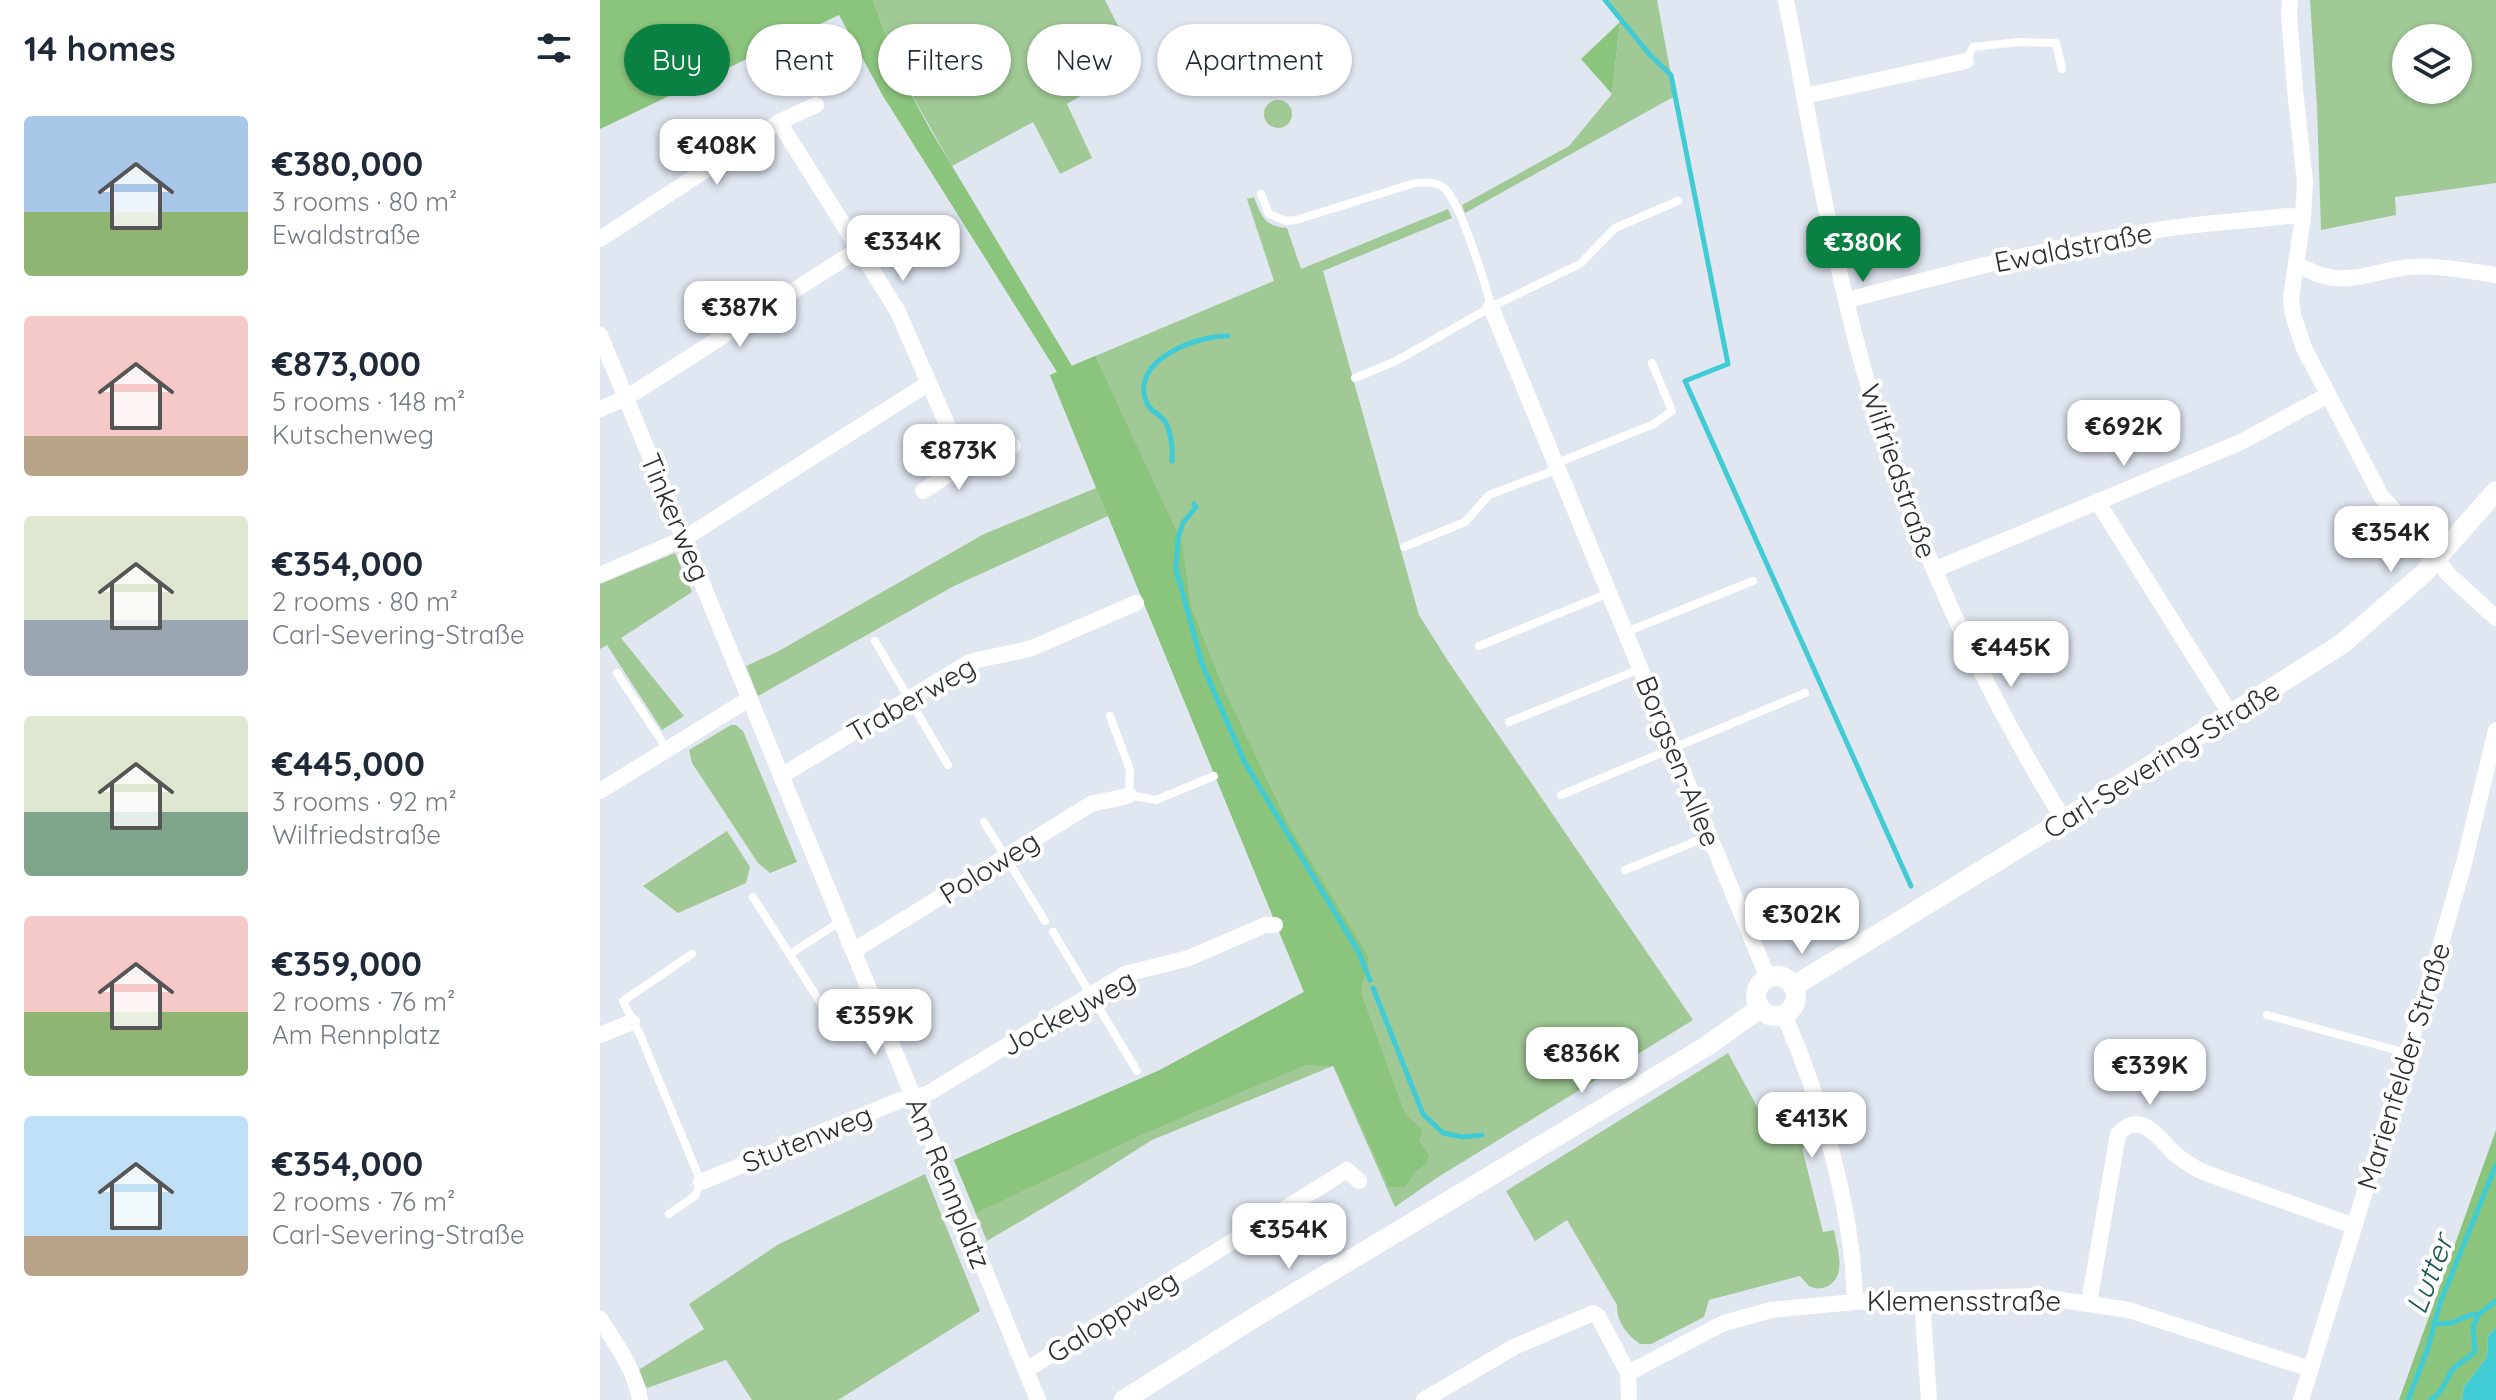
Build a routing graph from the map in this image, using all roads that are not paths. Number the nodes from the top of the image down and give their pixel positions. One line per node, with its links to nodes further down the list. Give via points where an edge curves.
1 (1786, 0): 5 (street, Wilfriedstraße)
2 (2290, 0): 10 (street, via 2305,182)
3 (1966, 61): 4 (lane, via 1973,47 2056,43); 5 (street)
4 (2062, 69)
5 (1805, 96): 15 (street, Wilfriedstraße)
6 (816, 105): 7 (street)
7 (779, 122): 11 (street); 12 (street)
8 (1261, 194): 16 (lane, Borgsen-Allee, via 1269,214 1286,221 1404,185 1440,185 1468,238)
9 (1678, 201): 16 (lane, via 1615,228 1580,264)
10 (2303, 217): 13 (street); 15 (street, Ewaldstraße, via 2109,239)
11 (600, 239)
12 (859, 249): 20 (street, via 897,310); 22 (street)
13 (2296, 264): 14 (street, via 2325,277 2346,279 2411,267); 21 (street, via 2293,315)
14 (2496, 275)
15 (1847, 300): 33 (street, Wilfriedstraße, via 1886,441)
16 (1491, 307): 19 (lane); 26 (street, Borgsen-Allee)
17 (600, 335): 22 (street, Tinkerweg)
18 (1652, 363): 26 (lane, via 1672,411)
19 (1355, 378)
20 (929, 383): 25 (street); 30 (street)
21 (2328, 395): 29 (street, via 2241,442); 32 (street, via 2381,496)
22 (626, 398): 23 (street); 30 (street, Tinkerweg)
23 (600, 409)
24 (1013, 446): 25 (street)
25 (966, 458): 27 (street)
26 (1558, 466): 31 (lane, via 1489,495 1465,522); 36 (street, Borgsen-Allee)
27 (923, 491)
28 (2496, 491): 32 (street, Carl-Severing-Straße)
29 (2097, 501): 33 (street); 47 (street)
30 (685, 538): 34 (street); 45 (street, Tinkerweg)
31 (1404, 547)
32 (2437, 558): 38 (street); 47 (street, Carl-Severing-Straße, via 2352,636)
33 (1934, 570): 59 (street, Wilfriedstraße, via 1990,693)
34 (600, 575)
35 (1753, 581): 39 (lane)
36 (1609, 593): 39 (street, Borgsen-Allee); 41 (lane)
37 (1136, 603): 46 (street, Traberweg, via 1034,647 968,663)
38 (2496, 618)
39 (1626, 632): 42 (street, Borgsen-Allee)
40 (875, 641): 46 (lane)
41 (1479, 646)
42 (1640, 668): 49 (lane); 51 (street, Borgsen-Allee)
43 (617, 673): 52 (lane)
44 (1805, 693): 51 (lane)
45 (749, 699): 52 (street); 54 (street, Am Rennplatz)
46 (909, 699): 53 (lane); 54 (street, Traberweg)
47 (2231, 715): 59 (street, Carl-Severing-Straße)
48 (1110, 716): 57 (lane, via 1130,770)
49 (1509, 722)
50 (2496, 730): 81 (street, Marienfelder Straße, via 2464,863)
51 (1674, 747): 58 (lane); 61 (street, Borgsen-Allee)
52 (667, 749): 56 (street)
53 (948, 765)
54 (781, 776): 65 (street, Am Rennplatz)
55 (1214, 776): 57 (lane, via 1156,800)
56 (600, 791)
57 (1129, 795): 62 (street, Poloweg, via 1091,804)
58 (1561, 795)
59 (2064, 820): 73 (street, Carl-Severing-Straße)
60 (984, 822): 62 (lane)
61 (1709, 835): 63 (lane); 72 (street, Borgsen-Allee)
62 (1007, 856): 66 (lane); 69 (street, Poloweg)
63 (1625, 870)
64 (753, 897): 71 (lane)
65 (841, 921): 69 (street, Am Rennplatz); 71 (lane)
66 (1045, 921)
67 (1275, 925): 74 (street, Jockeyweg, via 1189,958 1125,974)
68 (1053, 932): 74 (lane)
69 (853, 951): 83 (street, Am Rennplatz)
70 (692, 954): 79 (lane, via 623,1001)
71 (790, 954): 75 (lane)
72 (1768, 978): 73 (street, via 1780,977); 76 (street, via 1757,991)
73 (1794, 986): 77 (street, via 1794,1006)
74 (1089, 994): 82 (lane); 83 (street, Jockeyweg)
75 (824, 1008)
76 (1760, 1008): 77 (street, via 1768,1015); 97 (street, via 1707,1046)
77 (1784, 1015): 89 (street, Klemensstraße, via 1834,1167 1853,1253)
78 (2267, 1015): 81 (lane)
79 (632, 1022): 80 (street); 85 (lane)
80 (600, 1035)
81 (2407, 1053): 87 (street, Marienfelder Straße)
82 (1137, 1071)
83 (913, 1098): 85 (street, Stutenweg); 93 (street, Am Rennplatz)
84 (1359, 1181): 93 (street, Galoppweg, via 1347,1170)
85 (701, 1182): 86 (lane, Stutenweg, via 695,1196)
86 (669, 1214)
87 (2354, 1226): 90 (street, via 2203,1172 2146,1127 2126,1125 2118,1134); 92 (street, Marienfelder Straße)
88 (1922, 1299): 89 (street, Klemensstraße); 90 (street, Klemensstraße, via 2035,1296); 100 (street)
89 (1855, 1302): 94 (street, via 1798,1305 1743,1317)
90 (2089, 1303): 92 (street, Klemensstraße, via 2129,1310)
91 (600, 1319): 95 (street)
92 (2310, 1369): 101 (street, Marienfelder Straße)
93 (1026, 1370): 96 (street, Am Rennplatz)
94 (1628, 1373): 98 (street, via 1593,1313 1514,1347); 99 (street)
95 (640, 1400)
96 (1038, 1400)
97 (1124, 1400)
98 (1424, 1400)
99 (1629, 1400)
100 (1929, 1400)
101 (2301, 1400)

